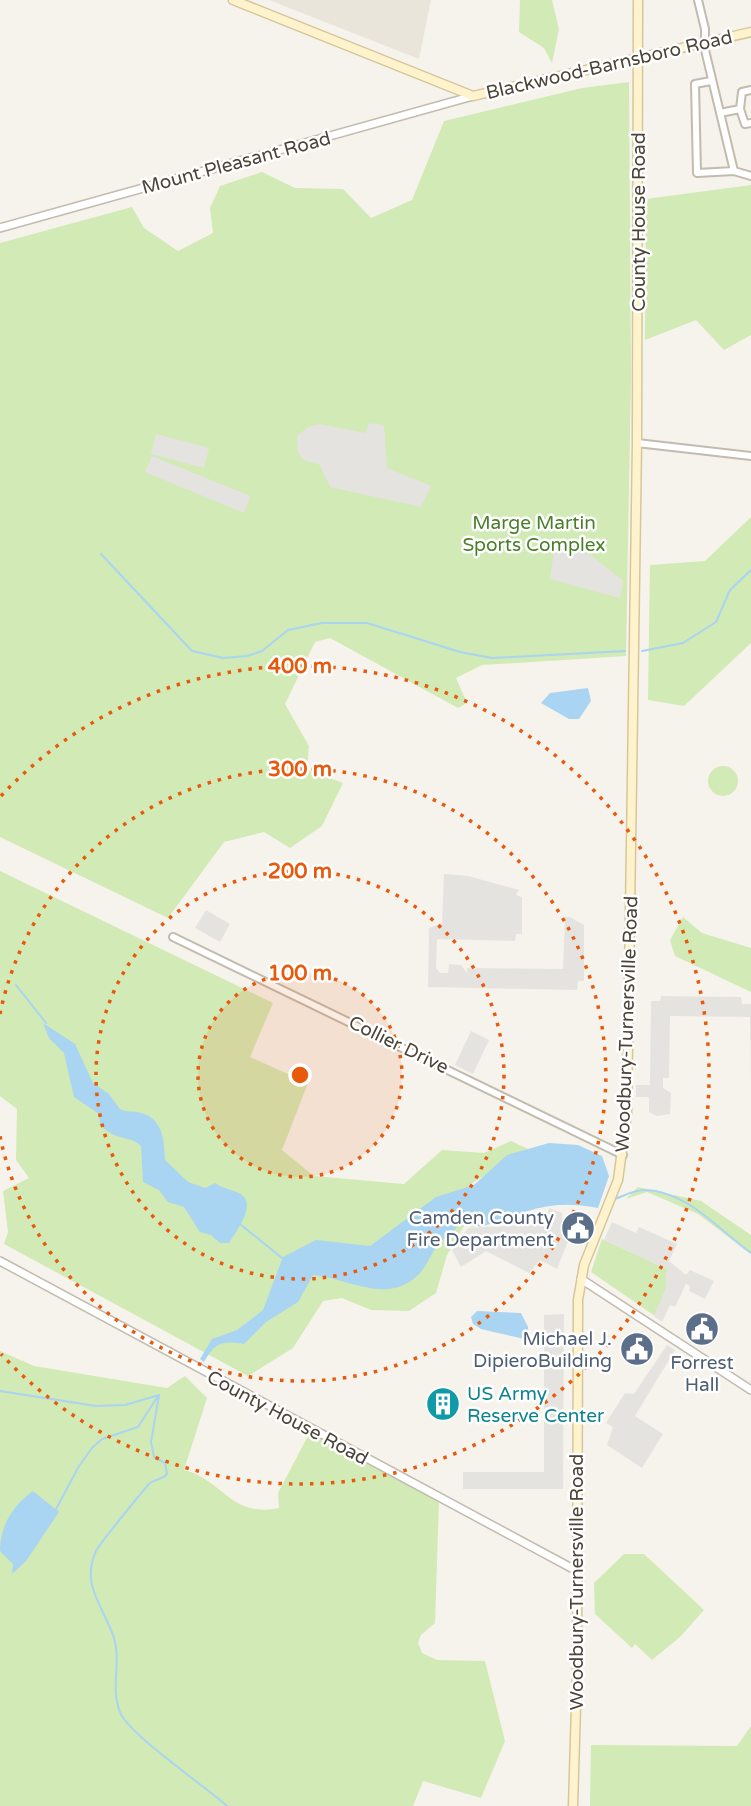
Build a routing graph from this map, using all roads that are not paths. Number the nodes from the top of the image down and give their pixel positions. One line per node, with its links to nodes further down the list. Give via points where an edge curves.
1 (233, 0): 9 (main road, Blackwood-Barnsboro Road)
2 (638, 0): 6 (main road, County House Road)
3 (698, 0): 5 (street)
4 (751, 32): 5 (main road, Blackwood-Barnsboro Road)
5 (705, 42): 6 (main road, Blackwood-Barnsboro Road); 7 (street)
6 (639, 59): 9 (main road, Blackwood-Barnsboro Road); 16 (main road, County House Road)
7 (711, 81): 11 (street); 13 (street, via 695,84 697,173)
8 (751, 90): 10 (street, via 742,92)
9 (473, 96): 15 (street, Mount Pleasant Road)
10 (740, 109): 11 (street); 12 (street, via 745,124)
11 (720, 113): 13 (street)
12 (751, 123)
13 (734, 170): 14 (street)
14 (751, 176)
15 (0, 228)
16 (637, 443): 17 (street); 19 (main road, Woodbury-Turnersville Road)
17 (751, 456)
18 (173, 937): 19 (street, Collier Drive)
19 (623, 1155): 21 (main road, Woodbury-Turnersville Road)
20 (0, 1261): 23 (street, County House Road)
21 (581, 1279): 22 (street); 23 (main road, Woodbury-Turnersville Road)
22 (751, 1390)
23 (577, 1570): 24 (main road, Woodbury-Turnersville Road)
24 (573, 1806)

